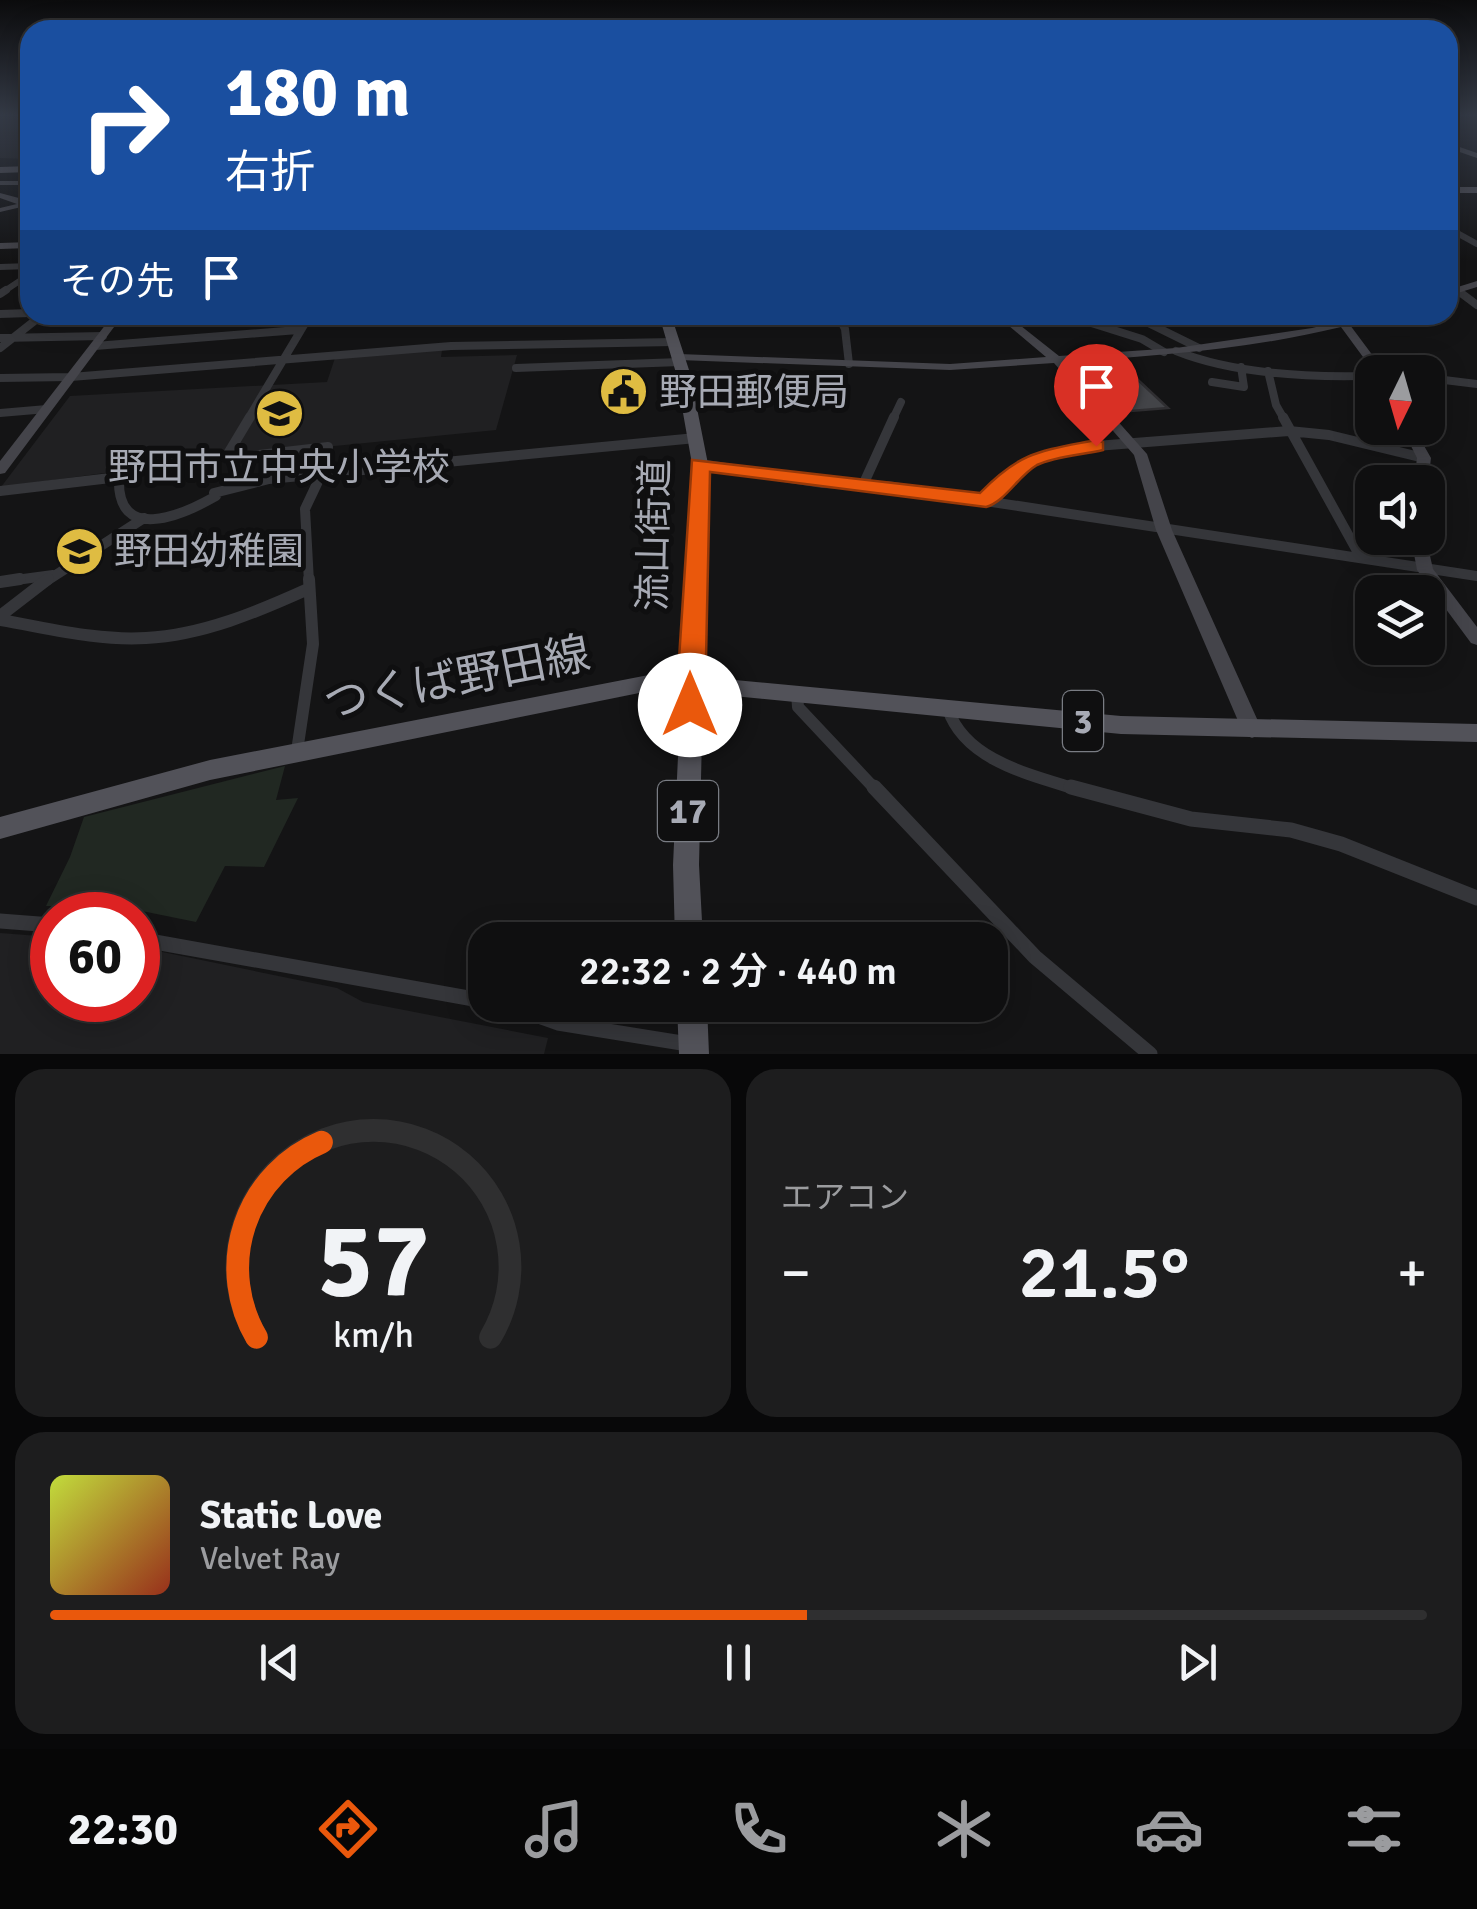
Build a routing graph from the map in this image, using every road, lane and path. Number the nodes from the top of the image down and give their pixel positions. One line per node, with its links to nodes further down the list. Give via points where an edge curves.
1 (0, 195): 2 (street)
2 (14, 202): 3 (street); 4 (street)
3 (20, 203)
4 (0, 210)
5 (20, 278): 6 (street)
6 (0, 294)
7 (29, 325): 18 (street)
8 (111, 325): 20 (street)
9 (302, 325): 17 (street)
10 (668, 325): 24 (main road, 流山街道 / 17)
11 (843, 325): 28 (street)
12 (1013, 325): 27 (street)
13 (1096, 325): 23 (street)
14 (1152, 325): 22 (street)
15 (1342, 325): 22 (street)
16 (1349, 325): 25 (street)
17 (298, 330): 20 (street); 26 (street)
18 (13, 337): 19 (street); 20 (street); 21 (street)
19 (0, 338)
20 (100, 341): 32 (street)
21 (0, 348)
22 (1198, 348): 23 (street)
23 (1170, 352): 27 (street); 29 (street)
24 (678, 354): 26 (street, via 451,346); 28 (street); 30 (street); 42 (main road, 流山街道 / 17)
25 (1368, 355)
26 (283, 358): 32 (street); 49 (street, via 229,452 240,457 328,447)
27 (1056, 360): 28 (street); 43 (street)
28 (849, 364)
29 (1241, 367): 31 (street); 36 (street, via 1244,387)
30 (516, 368)
31 (1268, 371): 33 (street); 41 (street)
32 (72, 377): 34 (street); 39 (street)
33 (1355, 377)
34 (0, 378)
35 (1445, 380): 37 (street)
36 (1212, 382)
37 (1477, 384)
38 (901, 402): 50 (street)
39 (47, 409): 40 (street); 46 (street)
40 (0, 413)
41 (1289, 431): 43 (street); 45 (street); 56 (street)
42 (696, 438): 47 (main road, 流山街道 / 17); 49 (street)
43 (1132, 443): 52 (street, via 1034,459); 54 (street)
44 (1417, 445): 45 (street)
45 (1424, 458): 48 (street)
46 (3, 462)
47 (700, 464): 50 (street); 64 (main road, 流山街道 / 17)
48 (1423, 465)
49 (322, 473): 53 (street, via 214,493 178,518); 61 (street, via 305,509)
50 (863, 485): 52 (street)
51 (0, 491): 53 (street, via 119,477 122,507)
52 (986, 500): 54 (street)
53 (144, 518): 58 (street)
54 (1164, 530): 56 (street); 67 (street)
55 (1422, 555): 57 (street)
56 (1361, 558): 57 (street)
57 (1426, 570): 59 (street); 63 (street)
58 (54, 575): 60 (street); 62 (street)
59 (1477, 576)
60 (0, 582)
61 (308, 589): 62 (street, via 171,635 124,638); 69 (street, via 313,644)
62 (0, 618)
63 (1477, 639)
64 (690, 683): 65 (main road, つくば野田線 / 3); 69 (main road, つくば野田線 / 3, via 647,682); 73 (main road, 流山街道 / 17)
65 (798, 693): 66 (main road, つくば野田線 / 3); 80 (street, via 798,707 1035,957)
66 (948, 708): 67 (main road, つくば野田線 / 3); 71 (street, via 954,728 1003,766 1191,819 1291,830)
67 (1252, 730): 68 (main road, つくば野田線 / 3)
68 (1477, 732)
69 (297, 751): 70 (main road, つくば野田線 / 3)
70 (0, 828)
71 (1477, 898)
72 (0, 921): 74 (street)
73 (688, 922)
74 (30, 923)
75 (160, 943): 76 (street)
76 (468, 997)
77 (555, 1022): 79 (street)
78 (693, 1022): 79 (main road)
79 (694, 1049)
80 (1150, 1054)

